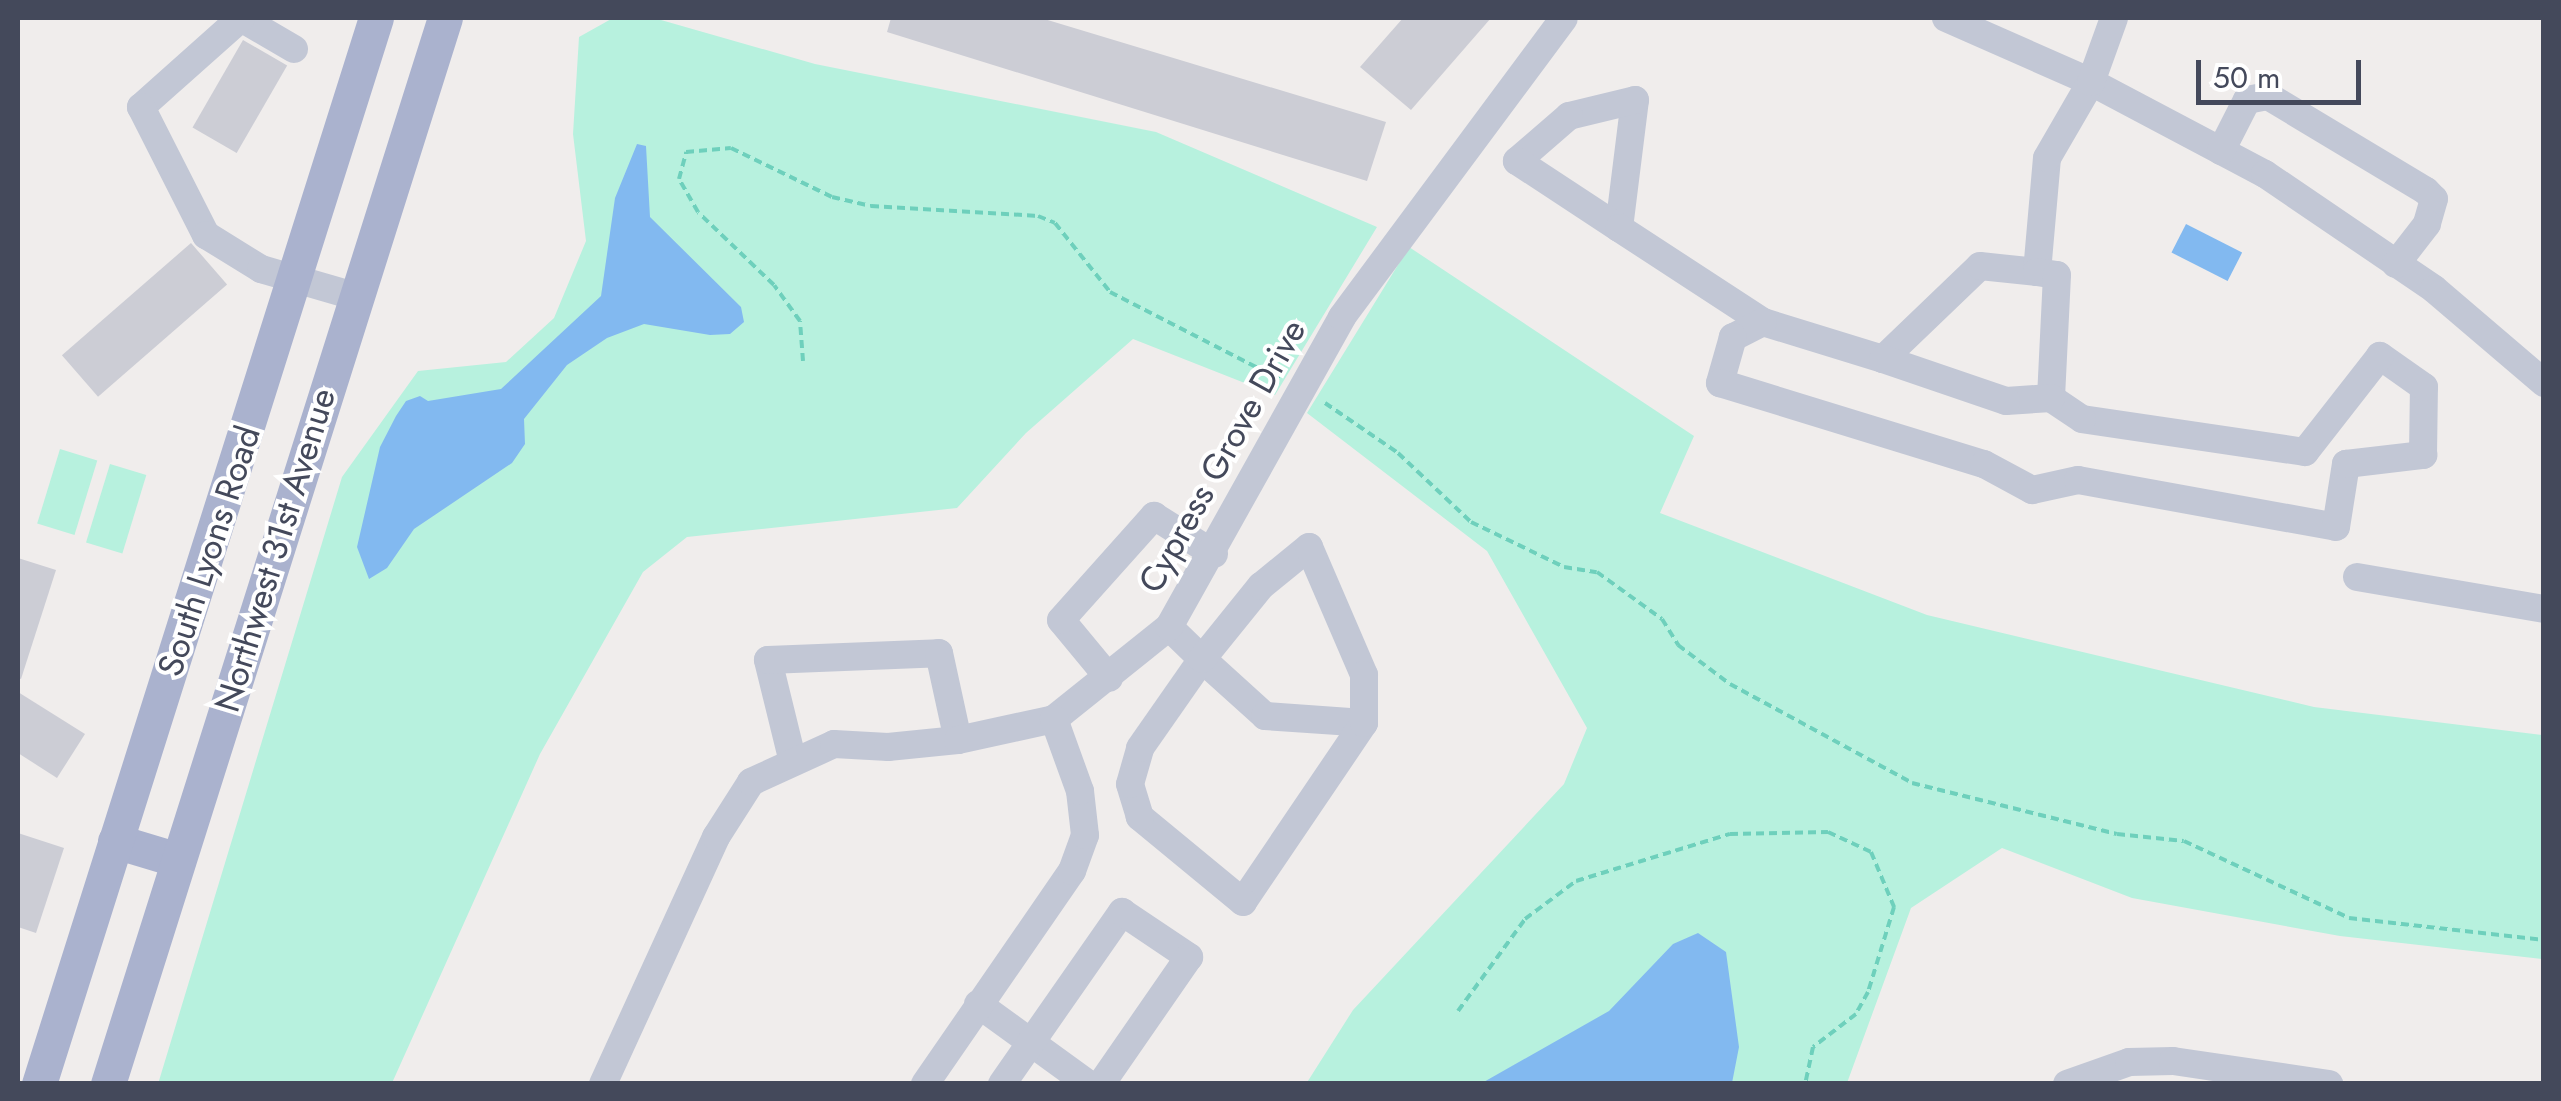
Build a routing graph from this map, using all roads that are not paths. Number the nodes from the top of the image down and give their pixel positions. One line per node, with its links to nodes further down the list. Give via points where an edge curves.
1 (376, 18): 12 (main road, South Lyons Road)
2 (445, 18): 13 (main road, Northwest 31st Avenue)
3 (1564, 18): 20 (street, Cypress Grove Drive, via 1425,200 1298,390)
4 (1946, 18): 7 (street)
5 (2114, 18): 7 (street)
6 (294, 49): 12 (street, via 240,18 140,107 206,234 243,261)
7 (2091, 82): 8 (street); 11 (street, via 2047,158)
8 (2221, 151): 10 (street); 10 (street, via 2247,100 2268,96 2426,191 2434,199 2427,224)
9 (1619, 228): 9 (street, via 1517,161 1569,116 1635,100); 14 (street)
10 (2396, 264): 16 (street)
11 (2038, 272): 15 (street, via 1980,266); 17 (street, via 2057,275)
12 (296, 283): 13 (street); 30 (main road, South Lyons Road)
13 (354, 296): 31 (main road, Northwest 31st Avenue)
14 (1762, 322): 15 (street); 19 (street, via 1733,337 1720,383 1984,464 2032,490 2078,480 2336,528)
15 (1882, 359): 17 (street, via 2006,401)
16 (2544, 383)
17 (2052, 398): 18 (street, via 2082,419)
18 (2305, 452): 19 (street); 19 (street, via 2380,356 2424,387 2424,456)
19 (2346, 464)
20 (1214, 554): 23 (street, Cypress Grove Drive); 25 (street, via 1154,516 1061,620)
21 (2357, 577): 22 (street)
22 (2544, 610)
23 (1170, 627): 24 (street); 25 (street, Cypress Grove Drive)
24 (1202, 659): 27 (street, via 1265,716); 27 (street, via 1262,586 1308,547 1364,675); 27 (street, via 1140,748 1130,784 1140,817 1243,902)
25 (1109, 678): 26 (street, Cypress Grove Drive)
26 (1054, 719): 28 (street, Cypress Grove Drive); 32 (street, via 1080,792 1085,835 1072,871)
27 (1364, 723)
28 (958, 740): 29 (street, Cypress Grove Drive, via 834,744); 29 (street, via 939,653 768,660)
29 (792, 758): 37 (street, Cypress Grove Drive, via 750,782 716,837)
30 (115, 842): 31 (main road); 35 (main road, South Lyons Road)
31 (178, 860): 36 (main road, Northwest 31st Avenue)
32 (978, 1004): 33 (street); 38 (street)
33 (1032, 1044): 39 (street); 40 (street); 41 (street, via 1122,912 1189,957)
34 (2136, 1073): 42 (street); 43 (street, via 2218,1063)
35 (39, 1084)
36 (108, 1084)
37 (603, 1084)
38 (926, 1084)
39 (1002, 1084)
40 (1088, 1084)
41 (1101, 1084)
42 (2067, 1084)
43 (2328, 1084)

